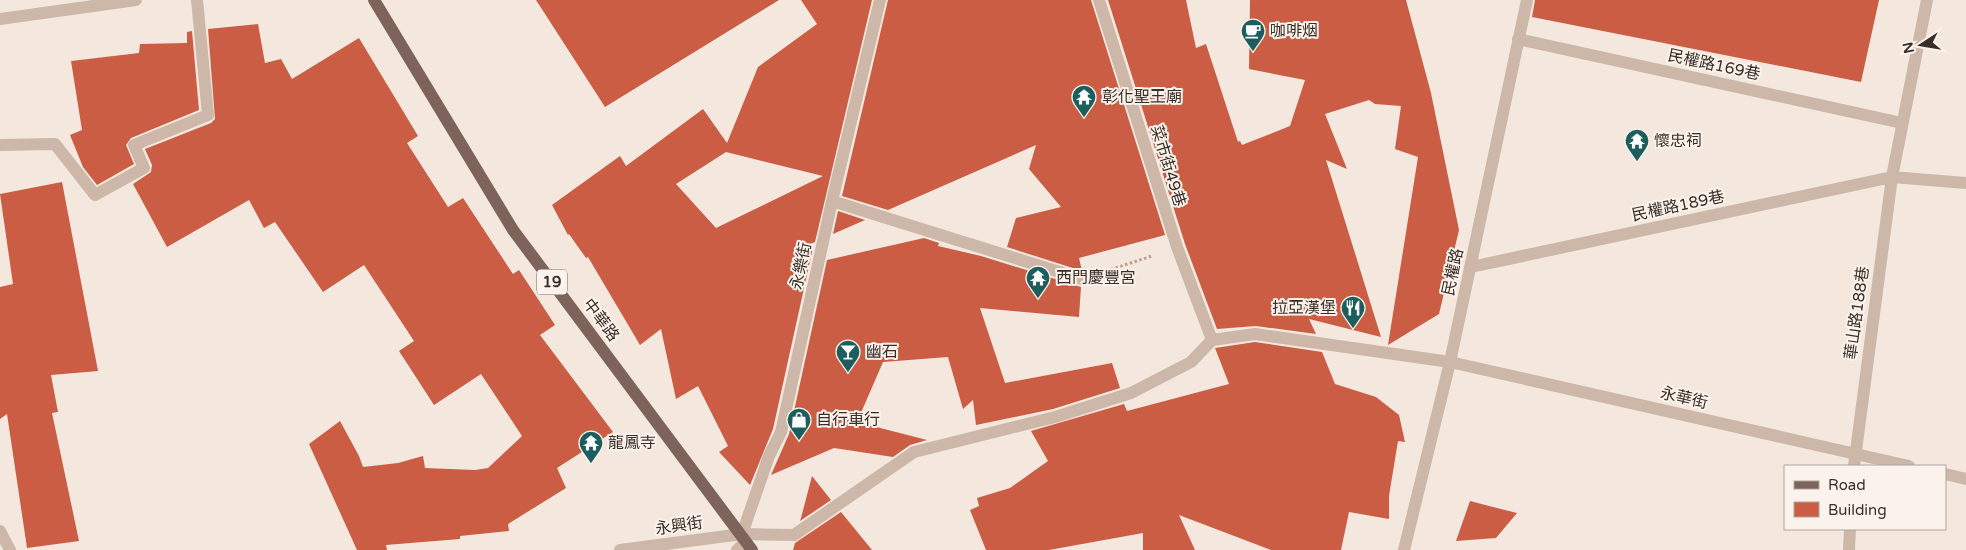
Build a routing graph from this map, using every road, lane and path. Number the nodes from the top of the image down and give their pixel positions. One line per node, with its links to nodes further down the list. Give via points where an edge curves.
1 (136, 0): 8 (street)
2 (197, 0): 11 (street, via 208,116 134,145 144,168 95,195 55,144)
3 (374, 0): 26 (main road, 中華路 / 19, via 513,230)
4 (880, 0): 14 (street, 永樂街)
5 (1099, 0): 15 (street, 菜市街49巷)
6 (1527, 0): 9 (street, 民權路)
7 (1926, 0): 10 (street, 華山路188巷)
8 (0, 19)
9 (1518, 39): 10 (street, 民權路169巷); 16 (street, 民權路)
10 (1902, 123): 12 (street, 華山路188巷)
11 (0, 145)
12 (1892, 177): 13 (street); 16 (street, 民權路189巷); 20 (street, 華山路188巷)
13 (1966, 183)
14 (832, 201): 17 (street); 26 (street, 永樂街, via 781,432 769,456)
15 (1177, 248): 17 (path); 18 (street, 菜市街49巷)
16 (1471, 267): 19 (street, 民權路)
17 (1082, 279)
18 (1212, 340): 19 (street, 永華街, via 1255,334); 26 (street, 永興街, via 1191,362 1131,393 1055,417 914,452 794,535)
19 (1450, 362): 20 (street, 永華街); 29 (street, 民權路)
20 (1855, 460): 21 (street, 永華街)
21 (1901, 465)
22 (1946, 474): 23 (street)
23 (1966, 479)
24 (1850, 530): 30 (street)
25 (0, 531): 27 (street)
26 (744, 544): 28 (street, 永興街)
27 (10, 550)
28 (620, 550)
29 (1404, 550)
30 (1849, 550)

